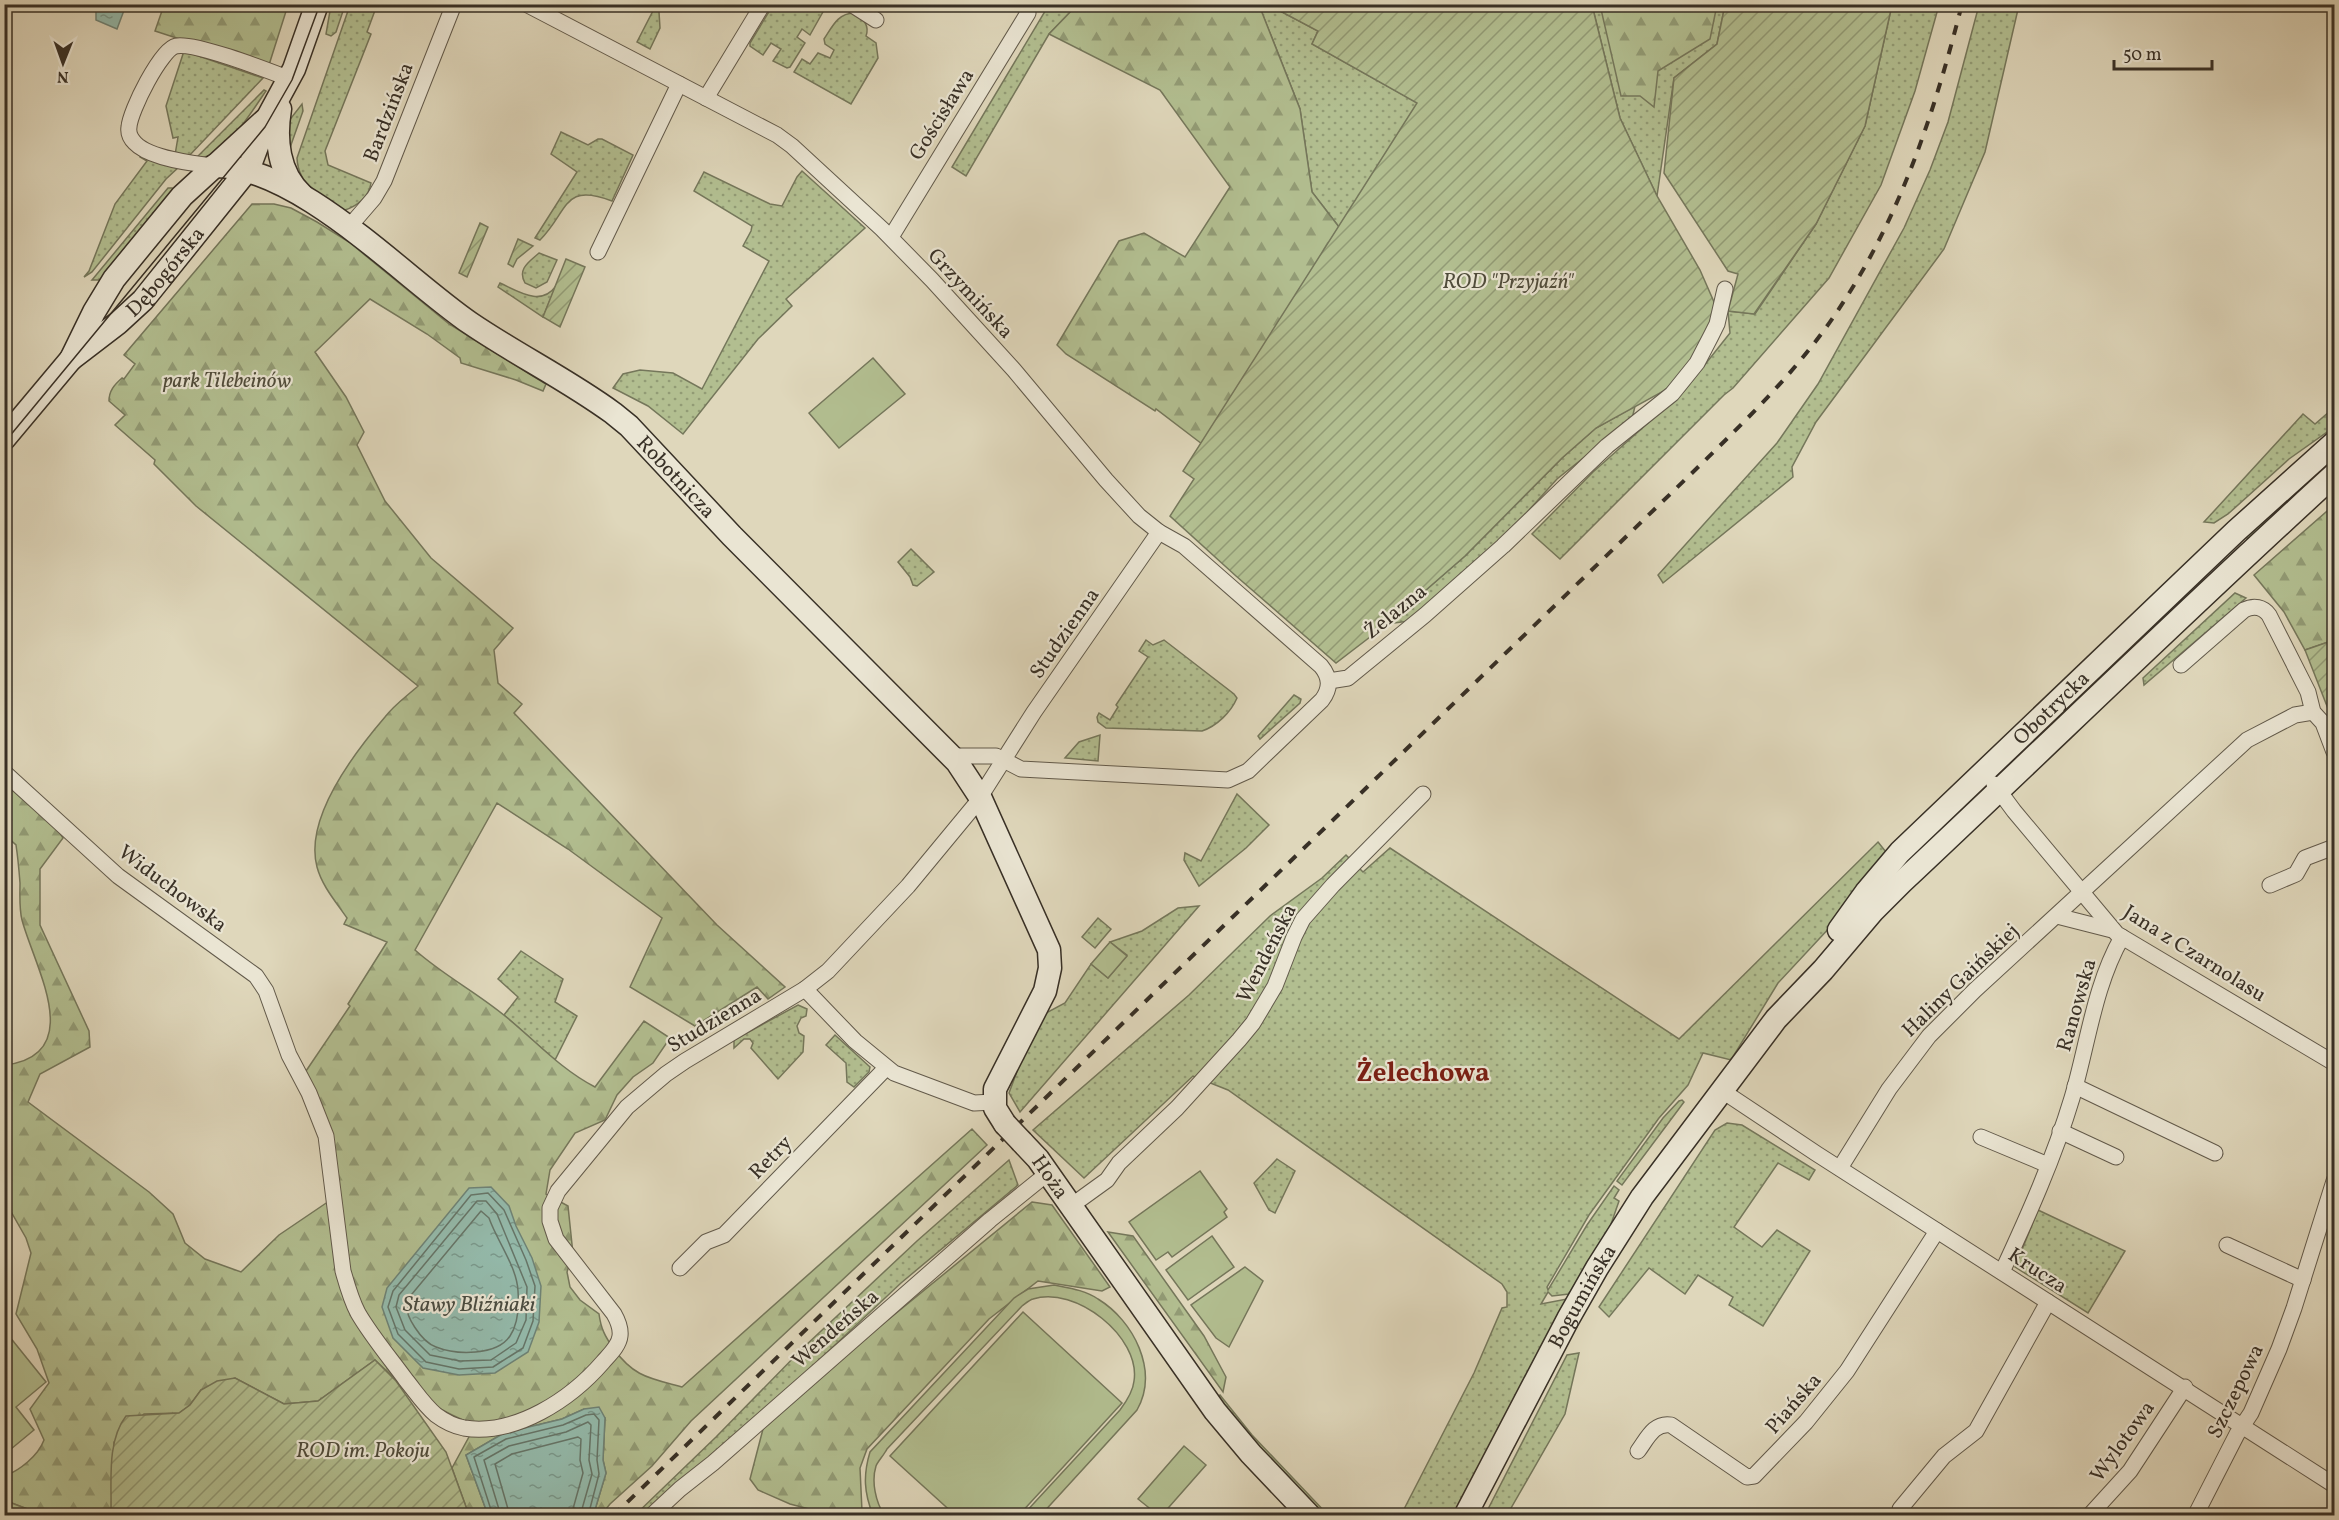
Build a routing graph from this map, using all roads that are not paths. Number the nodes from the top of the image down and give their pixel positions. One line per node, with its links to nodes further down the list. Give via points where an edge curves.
1 (317, 4): 8 (street, Dębogórska)
2 (454, 4): 17 (street, Bardzińska, via 384,181)
3 (525, 4): 9 (street, Grzymińska)
4 (763, 4): 10 (street)
5 (851, 4): 7 (street)
6 (1026, 9): 18 (street, Gościsława)
7 (876, 20)
8 (290, 79): 11 (street, Dębogórska); 12 (street, via 192,47 174,46 166,52 132,116 131,138 140,148); 16 (street, Robotnicza, via 278,122 281,159 296,189)
9 (679, 84): 10 (street, Grzymińska); 19 (street)
10 (706, 98): 18 (street, Grzymińska, via 784,140)
11 (263, 122): 12 (street, Dębogórska); 13 (street, Dębogórska, via 257,153)
12 (214, 166): 13 (street); 21 (street, Dębogórska, via 182,196 114,279)
13 (247, 170): 14 (street, Robotnicza); 15 (street, Dębogórska); 16 (street, Robotnicza)
14 (266, 189): 15 (street, Robotnicza, via 238,192); 16 (street, Robotnicza)
15 (222, 203): 21 (street, Dębogórska, via 143,300)
16 (326, 212): 17 (street, Robotnicza)
17 (349, 227): 30 (street, Robotnicza, via 464,319 594,399 625,423)
18 (891, 237): 25 (street, Grzymińska, via 1014,370 1127,503)
19 (597, 252)
20 (1725, 289): 27 (street, Żelazna, via 1711,336 1697,363 1672,394 1607,446 1425,615 1348,678)
21 (71, 359): 22 (street, Dębogórska)
22 (4, 439)
23 (2334, 443): 32 (street, Obotrycka, via 2236,531)
24 (2334, 475): 34 (street, Obotrycka)
25 (1159, 532): 27 (street, Grzymińska, via 1184,546 1220,577 1321,666); 31 (street, Studzienna)
26 (2181, 665): 28 (street, via 2244,610 2258,607 2270,615 2311,698)
27 (1329, 681): 31 (street, via 1322,700 1248,771 1228,780 1021,769)
28 (2313, 712): 29 (street, via 2320,718); 39 (street, Haliny Gaińskiej, via 2295,715 2247,740)
29 (2334, 752)
30 (951, 756): 31 (street); 36 (street, Robotnicza)
31 (1003, 759): 36 (street, Studzienna)
32 (1987, 771): 34 (street, Jana z Czarnolasu); 43 (street, Obotrycka, via 1887,866 1811,967)
33 (4, 772): 65 (street, Widuchowska, via 118,876 256,976 266,991 289,1055 326,1136 338,1246 348,1291 371,1333 433,1413 465,1428 493,1427 531,1416 585,1382)
34 (1998, 791): 39 (street, Jana z Czarnolasu); 43 (street, Obotrycka, via 1873,911)
35 (1423, 794): 57 (street, Wendeńska, via 1304,920 1271,993 1239,1040 1107,1180)
36 (980, 797): 42 (street, Studzienna, via 908,886 835,964); 48 (street, via 1046,942 1050,959 1045,991 998,1081)
37 (2334, 847): 38 (street, via 2305,858 2296,874)
38 (2270, 885)
39 (2082, 893): 40 (street, Haliny Gaińskiej); 41 (street, Jana z Czarnolasu)
40 (2057, 916): 41 (street); 54 (street, Haliny Gaińskiej, via 1920,1046)
41 (2117, 933): 44 (street, Jana z Czarnolasu); 46 (street, Ranowska)
42 (805, 988): 45 (street); 65 (street, Studzienna, via 685,1060 651,1085 603,1134 553,1200 550,1221 556,1239 614,1314)
43 (1794, 999): 47 (street, Obotrycka)
44 (2334, 1063)
45 (886, 1068): 48 (street, via 974,1102); 61 (street, Retry, via 724,1235 706,1242)
46 (2075, 1086): 49 (street, Ranowska); 51 (street)
47 (1721, 1090): 54 (street, Krucza); 73 (street, Bogumińska, via 1642,1197 1597,1268)
48 (994, 1102): 55 (street, Hoża, bridge, via 997,1114)
49 (2060, 1131): 52 (street); 53 (street, Ranowska)
50 (1981, 1137): 53 (street)
51 (2215, 1153)
52 (2116, 1157)
53 (2048, 1165): 62 (street, Ranowska)
54 (1840, 1168): 59 (street, Krucza)
55 (1048, 1173): 57 (street, Hoża); 71 (street, Wendeńska)
56 (2334, 1182): 58 (street, Szczepowa)
57 (1071, 1206): 72 (street, Hoża, via 1215,1411)
58 (2330, 1215): 63 (street, Szczepowa)
59 (1937, 1231): 62 (street, Krucza); 68 (street, Piańska, via 1847,1371 1806,1422 1754,1476 1747,1477 1671,1425 1658,1426)
60 (2227, 1245): 63 (street)
61 (680, 1268)
62 (2002, 1272): 64 (street, Krucza)
63 (2303, 1280): 67 (street, Szczepowa, via 2283,1339)
64 (2048, 1302): 66 (street, Krucza); 70 (street, via 1976,1431 1944,1456)
65 (620, 1337)
66 (2185, 1388): 67 (street, Krucza); 74 (street, Wylotowa, via 2130,1471)
67 (2243, 1426): 69 (street, Krucza); 75 (street, Szczepowa)
68 (1638, 1451)
69 (2334, 1485)
70 (1900, 1509)
71 (651, 1515)
72 (1311, 1515)
73 (1465, 1515)
74 (2089, 1515)
75 (2195, 1515)

